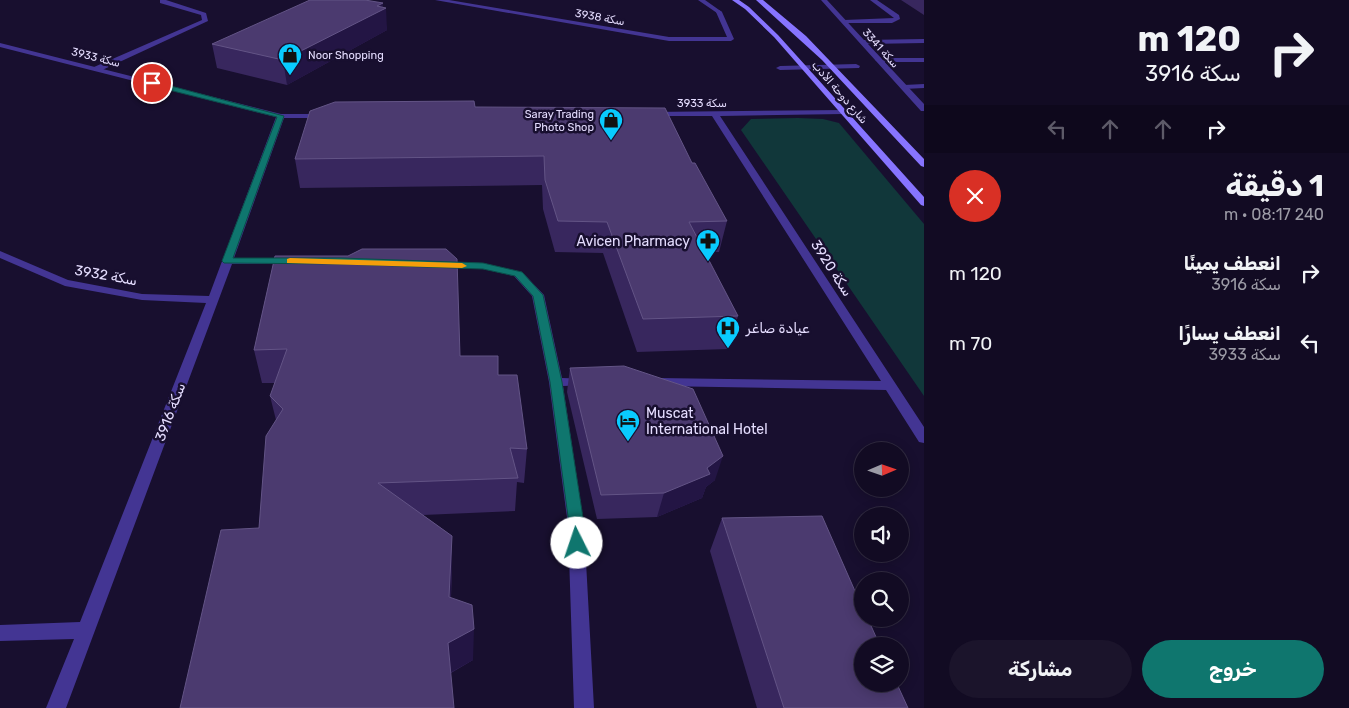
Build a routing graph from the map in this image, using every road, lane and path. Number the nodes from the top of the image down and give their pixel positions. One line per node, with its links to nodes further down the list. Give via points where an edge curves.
1 (163, 0): 18 (street, via 204,14 205,21)
2 (442, 0): 3 (street, سكة 3938, via 669,39 731,38 719,12)
3 (701, 0)
4 (735, 0): 15 (main road, شارع دوحة الأدب, via 776,36)
5 (759, 0): 16 (main road, شارع دوحة الأدب, via 781,17)
6 (824, 0): 8 (street, سكة 3341)
7 (873, 0): 8 (street, via 897,19)
8 (844, 22): 10 (street, سكة 3341)
9 (924, 41): 10 (street)
10 (863, 42): 12 (street, سكة 3341)
11 (0, 45): 18 (street, سكة 3933)
12 (879, 60): 13 (street); 20 (street, سكة 3341)
13 (924, 60)
14 (856, 66): 16 (street)
15 (803, 67): 16 (street); 17 (street); 22 (main road, شارع دوحة الأدب)
16 (831, 67): 27 (main road, شارع دوحة الأدب)
17 (780, 68)
18 (97, 69): 25 (street, سكة 3933)
19 (924, 86): 20 (street)
20 (904, 87): 21 (street, سكة 3341)
21 (924, 108)
22 (843, 112): 24 (street, سكة 3933); 28 (main road, شارع دوحة الأدب)
23 (646, 114): 24 (street, سكة 3933)
24 (715, 114): 37 (street, سكة 3920)
25 (281, 116): 26 (street, سكة 3933); 30 (street, سكة 3916)
26 (330, 116)
27 (924, 164)
28 (924, 203)
29 (0, 254): 33 (street, سكة 3932, via 65,283 142,297)
30 (227, 261): 31 (street); 33 (street, سكة 3916)
31 (303, 261)
32 (426, 264): 34 (street, via 483,266 518,274 538,295)
33 (213, 300): 39 (street, سكة 3916)
34 (556, 382): 35 (street); 42 (street, via 576,524)
35 (602, 382)
36 (649, 382): 37 (street)
37 (891, 386): 38 (street, سكة 3920)
38 (924, 438)
39 (86, 630): 40 (street); 41 (street, سكة 3916)
40 (0, 633)
41 (56, 708)
42 (584, 708)

